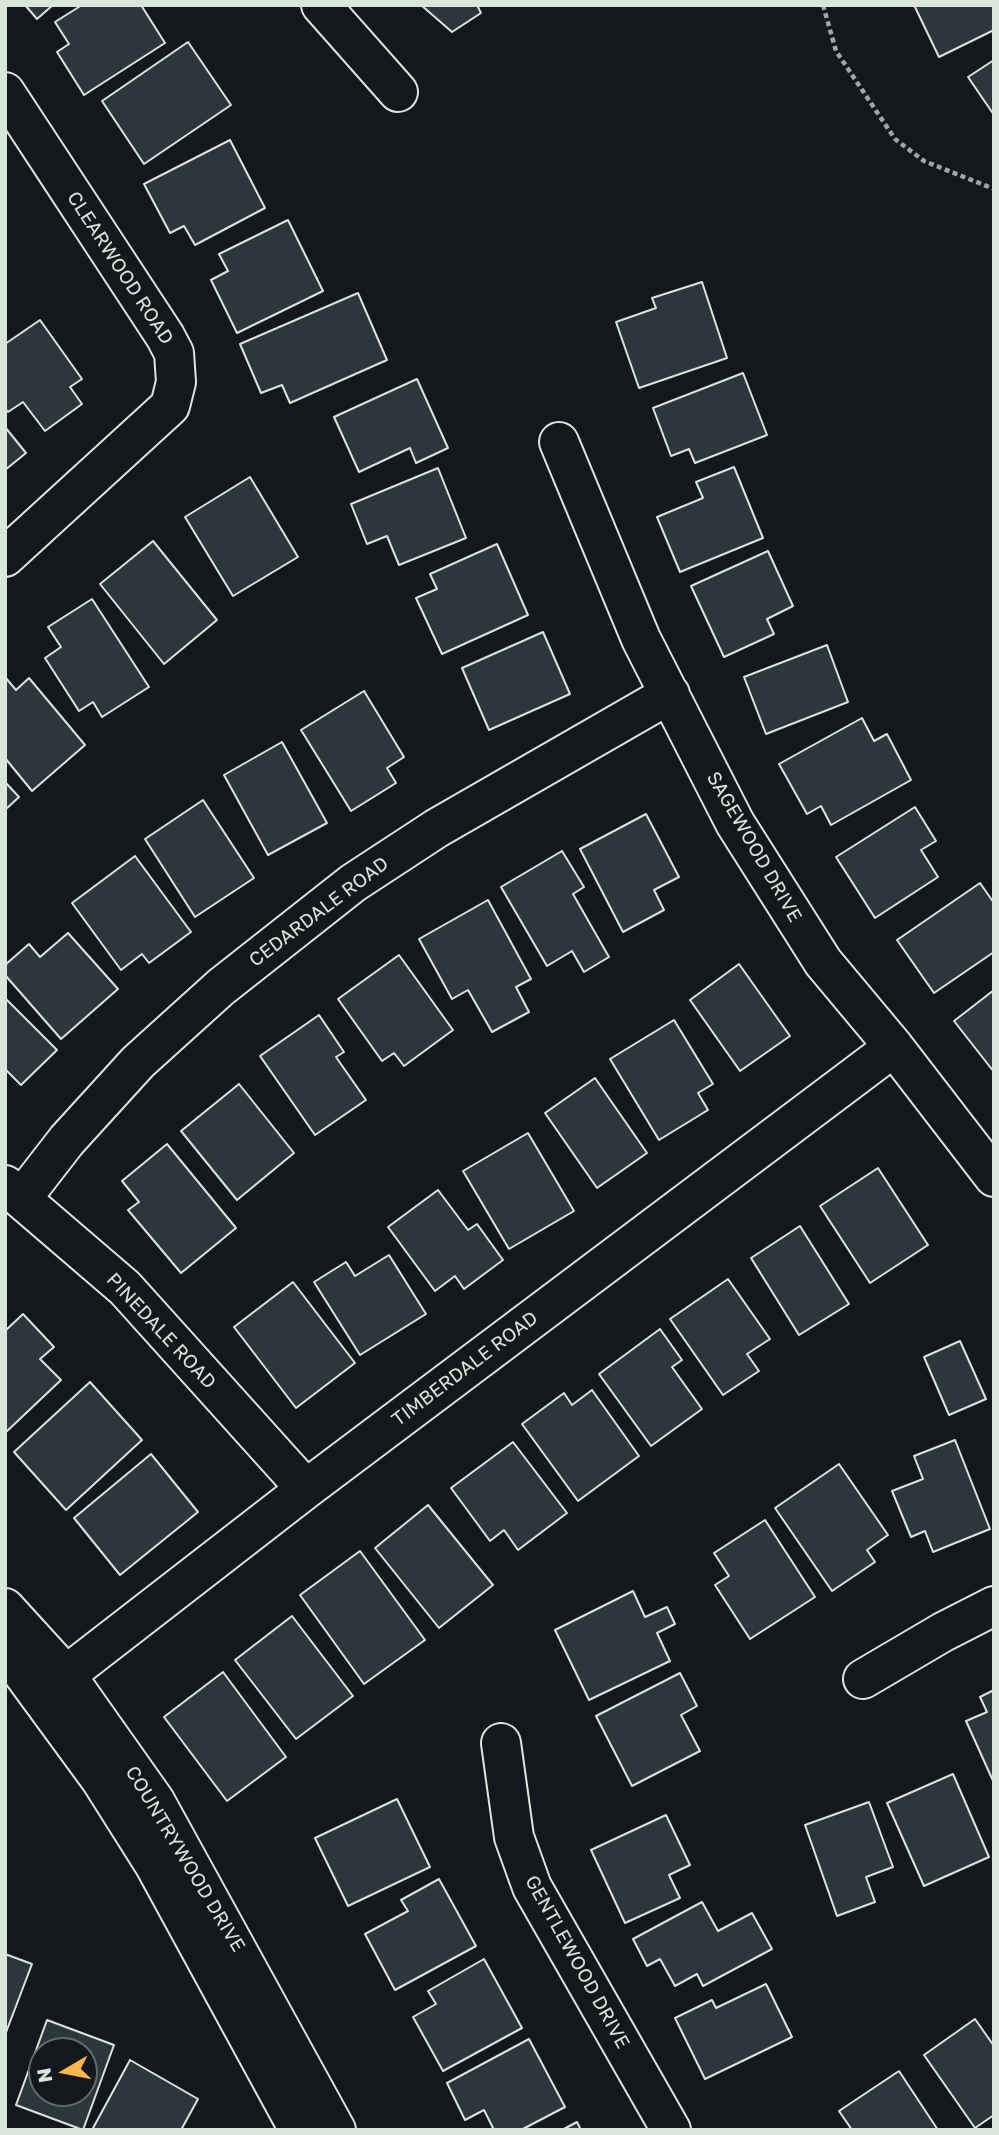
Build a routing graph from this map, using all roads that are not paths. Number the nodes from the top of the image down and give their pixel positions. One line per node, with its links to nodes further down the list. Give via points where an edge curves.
1 (321, 5): 3 (street)
2 (5, 92): 5 (street, CLEARWOOD ROAD, via 164,336 174,353 176,382 170,406)
3 (398, 92)
4 (559, 442): 6 (street, SAGEWOOD DRIVE, via 612,574)
5 (5, 557)
6 (670, 694): 7 (street, SAGEWOOD DRIVE, via 735,823 768,877 823,962); 9 (street, CEDARDALE ROAD, via 437,828 353,883 221,987 138,1062)
7 (894, 1047): 8 (street, SAGEWOOD DRIVE); 10 (street, TIMBERDALE ROAD)
8 (994, 1177)
9 (13, 1191): 10 (street, PINEDALE ROAD, via 125,1288)
10 (306, 1489): 15 (street, TIMBERDALE ROAD)
11 (994, 1606): 14 (street)
12 (5, 1608): 15 (street, COUNTRYWOOD DRIVE)
13 (5, 1649): 15 (street, COUNTRYWOOD DRIVE)
14 (863, 1679)
15 (52, 1684): 17 (street, COUNTRYWOOD DRIVE, via 101,1780 155,1864); 18 (street, COUNTRYWOOD DRIVE, via 155,1801)
16 (501, 1743): 19 (street, GENTLEWOOD DRIVE, via 514,1837 532,1886)
17 (299, 2130)
18 (336, 2130)
19 (671, 2130)

